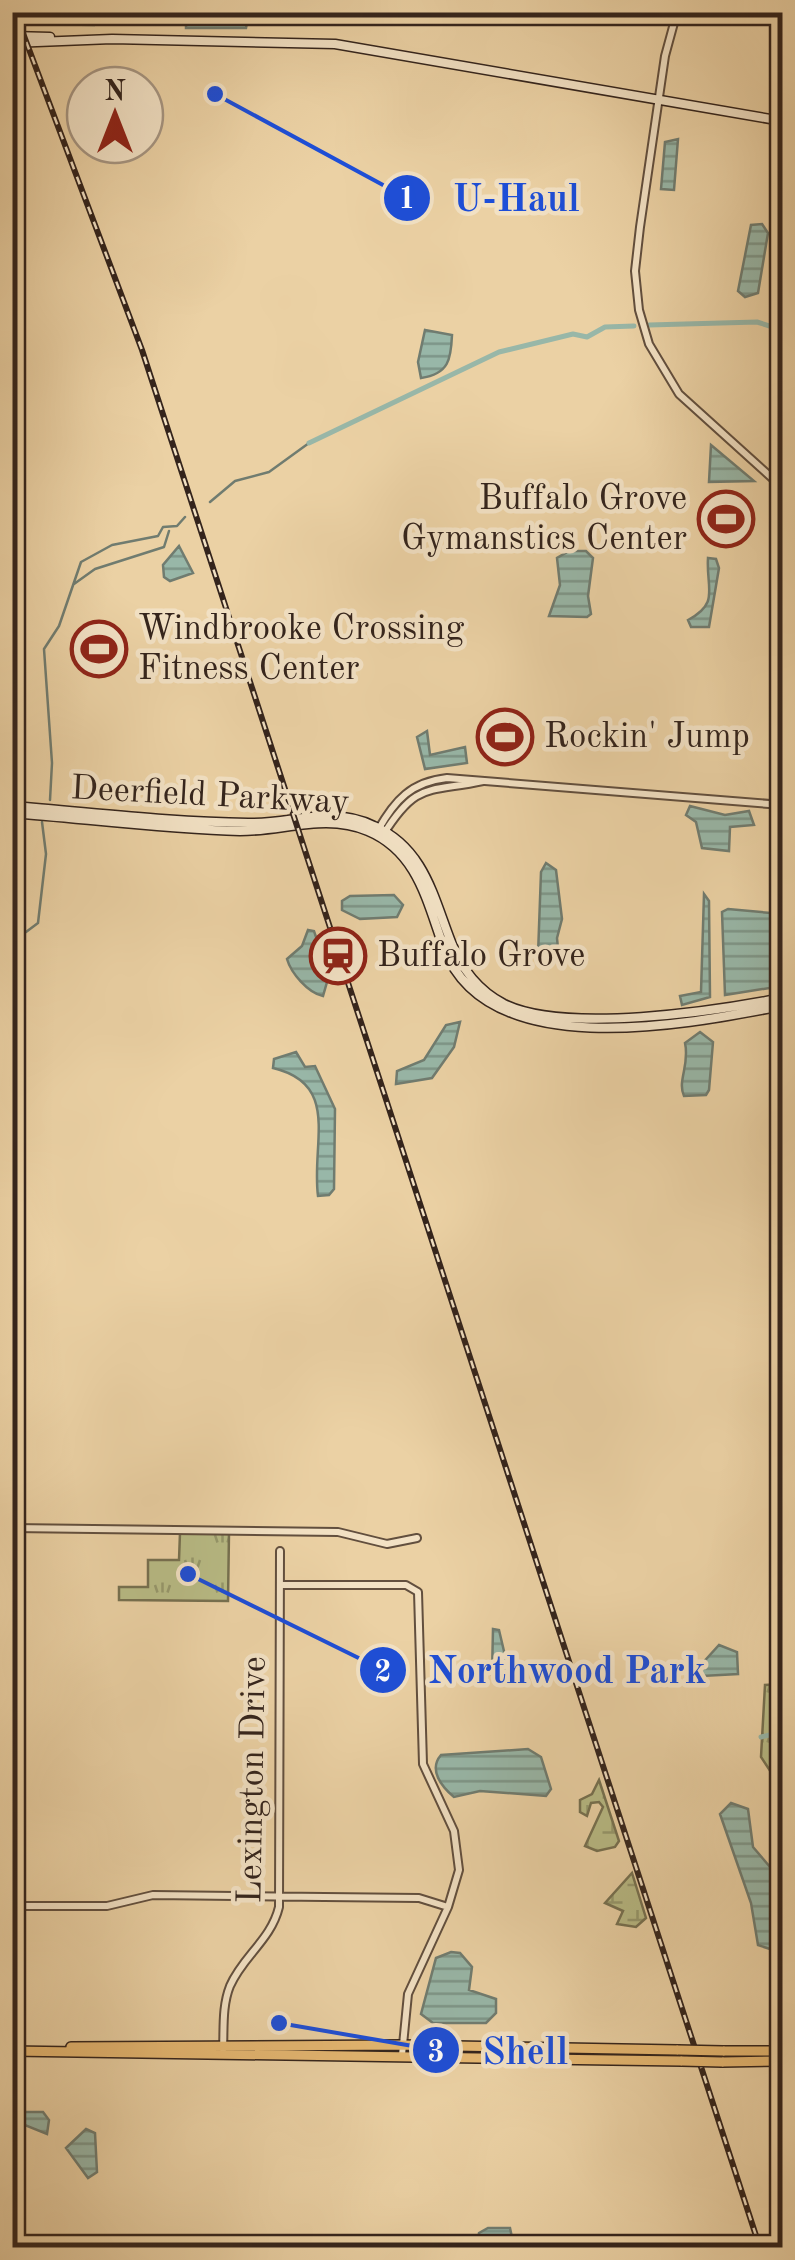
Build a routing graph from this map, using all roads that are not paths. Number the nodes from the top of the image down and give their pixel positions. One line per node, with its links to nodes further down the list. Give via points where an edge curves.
1 (677, 12): 3 (street)
2 (12, 40): 3 (main road, via 335,44)
3 (660, 99): 4 (main road); 5 (street, via 636,264 643,327 679,394)
4 (782, 121)
5 (782, 487)
6 (782, 804): 8 (street, via 447,778 418,784 397,800)
7 (12, 809): 8 (main road, Deerfield Parkway, via 250,824 323,814)
8 (380, 833): 9 (main road, Deerfield Parkway, via 425,873 462,966 508,1006 549,1016 672,1016)
9 (782, 1002)
10 (12, 1528): 11 (street, via 304,1532 387,1544)
11 (417, 1538)
12 (280, 1551): 13 (street, Lexington Drive)
13 (280, 1584): 14 (street, Lexington Drive); 16 (street, via 406,1585 418,1592 423,1764 459,1856)
14 (279, 1896): 15 (street, via 153,1895 98,1906); 16 (street, via 420,1898); 18 (street, Lexington Drive, via 268,1936 231,1984)
15 (12, 1906)
16 (448, 1906): 19 (street, via 408,1994)
17 (12, 2049): 18 (main road)
18 (223, 2050): 19 (main road)
19 (402, 2050): 21 (main road, bridge, via 678,2050); 21 (main road, bridge, via 682,2061)
20 (782, 2051): 21 (main road)
21 (723, 2056): 22 (main road)
22 (782, 2061)

